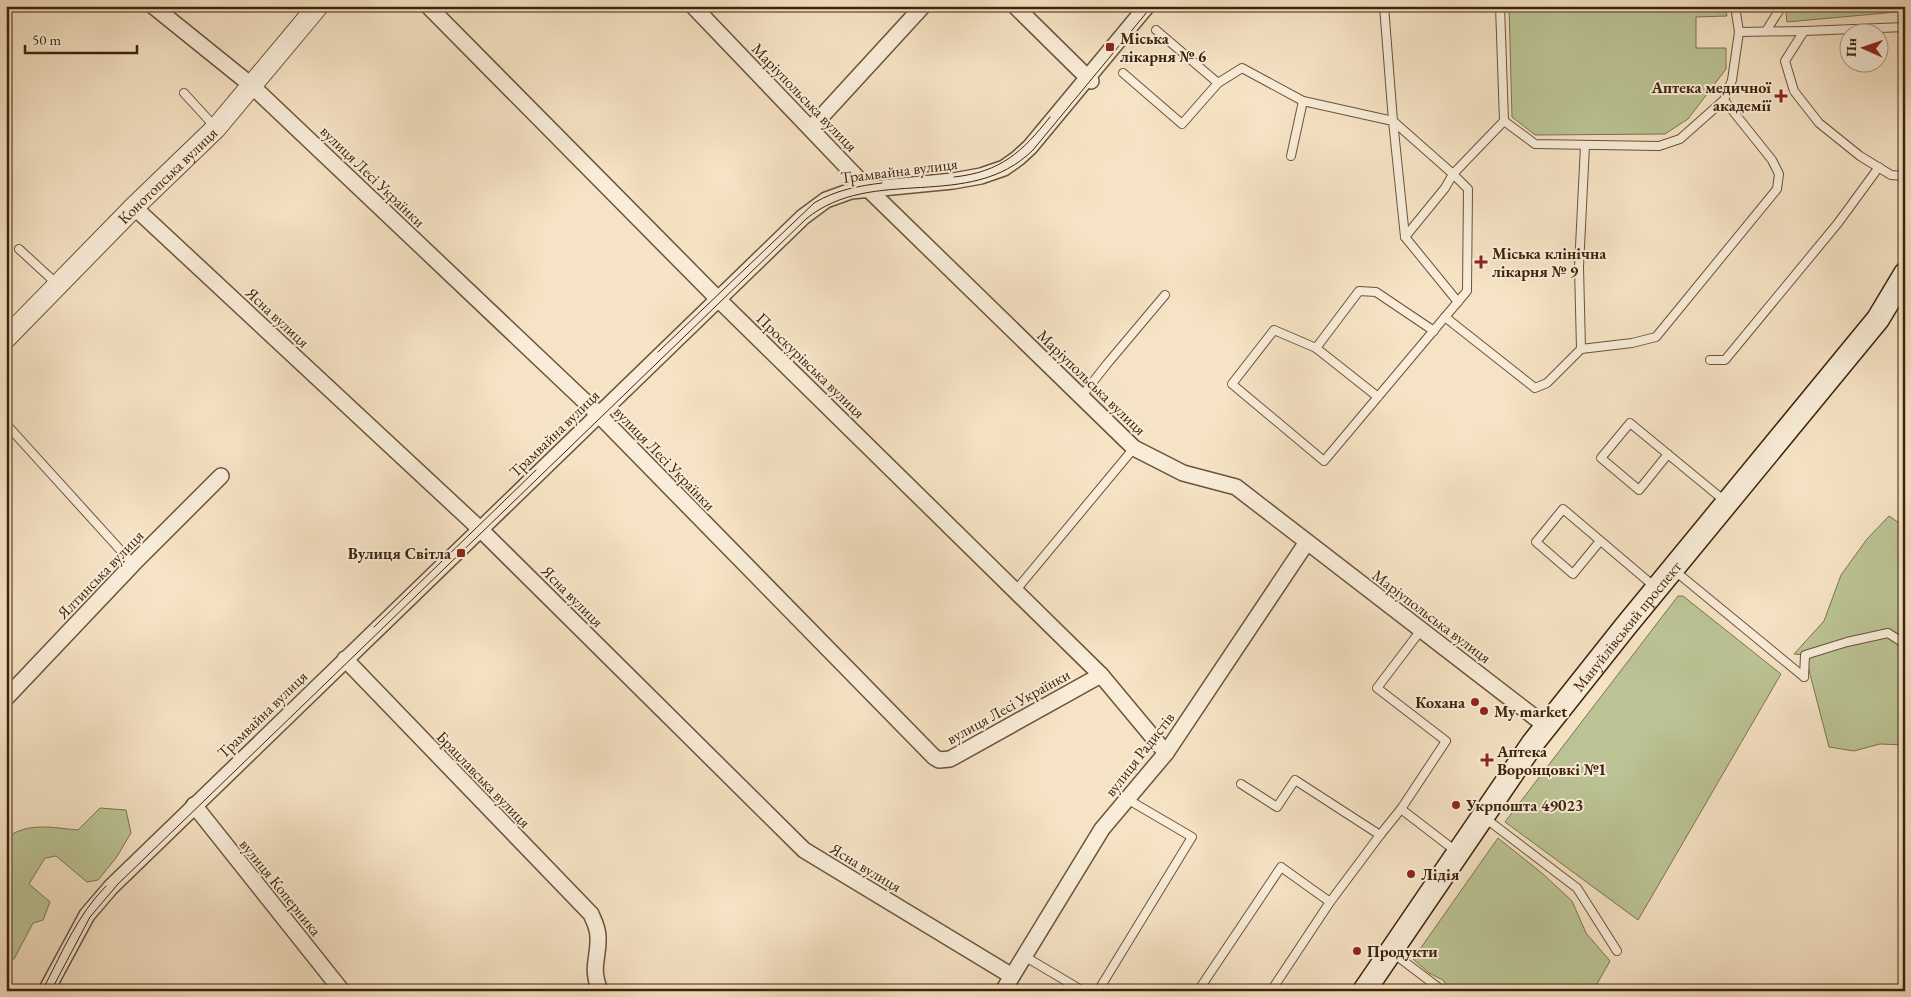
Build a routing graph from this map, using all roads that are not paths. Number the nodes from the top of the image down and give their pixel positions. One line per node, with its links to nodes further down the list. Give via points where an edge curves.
1 (153, 6): 20 (street, вулиця Лесі Українки)
2 (318, 6): 20 (street, Конотопська вулиця)
3 (428, 6): 40 (street, Проскурівська вулиця)
4 (693, 6): 27 (street, Маріупольська вулиця)
5 (923, 6): 27 (street)
6 (1015, 6): 18 (street)
7 (1148, 6): 18 (street, Трамвайна вулиця)
8 (1384, 6): 24 (lane)
9 (1500, 6): 25 (lane)
10 (1735, 6): 15 (lane)
11 (1782, 6): 16 (lane)
12 (1905, 27): 14 (lane)
13 (1156, 30): 19 (lane)
14 (1804, 31): 16 (lane); 30 (lane, via 1785,61 1794,91 1819,123)
15 (1739, 32): 16 (lane); 22 (lane, via 1732,80)
16 (1766, 32)
17 (1124, 74): 19 (lane, via 1182,124)
18 (1089, 79): 33 (street, Трамвайна вулиця, via 1030,147 1004,168 970,179)
19 (1218, 83): 23 (lane, via 1242,68)
20 (252, 85): 26 (street, Конотопська вулиця); 50 (street, вулиця Лесі Українки)
21 (184, 93): 26 (lane)
22 (1724, 100): 28 (lane, via 1680,139 1659,146); 46 (lane, via 1772,160 1779,174 1777,190 1656,337)
23 (1303, 101): 24 (lane); 29 (lane)
24 (1393, 121): 31 (lane); 35 (lane)
25 (1504, 121): 28 (lane, via 1534,144); 31 (lane)
26 (216, 128): 34 (street, Конотопська вулиця)
27 (810, 128): 33 (street, Маріупольська вулиця)
28 (1585, 144): 46 (lane, via 1580,267)
29 (1291, 156)
30 (1879, 167): 32 (lane, via 1891,175); 47 (lane, via 1838,223 1725,360)
31 (1453, 174): 35 (lane); 41 (lane, via 1468,189 1467,291)
32 (1905, 176)
33 (868, 189): 40 (street, Трамвайна вулиця, via 838,195 816,206); 48 (street, Маріупольська вулиця)
34 (134, 207): 38 (street, Конотопська вулиця); 56 (street, Ясна вулиця)
35 (1405, 237): 41 (lane)
36 (19, 249): 38 (lane)
37 (1903, 284): 55 (main road, Мануйлівський проспект)
38 (59, 286): 44 (street, Конотопська вулиця)
39 (1165, 295): 48 (lane)
40 (718, 299): 50 (street, Трамвайна вулиця); 62 (street, Проскурівська вулиця)
41 (1458, 302): 42 (lane)
42 (1445, 318): 43 (lane); 46 (lane, via 1535,388 1547,383)
43 (1434, 331): 45 (lane, via 1376,292 1358,291); 49 (lane)
44 (6, 338)
45 (1316, 348): 49 (lane); 49 (lane, via 1274,330 1232,384 1324,461)
46 (1581, 350)
47 (1710, 360)
48 (1081, 397): 52 (street, Маріупольська вулиця)
49 (1378, 397)
50 (598, 414): 56 (street, Трамвайна вулиця); 66 (street, вулиця Лесі Українки, via 928,753 939,760 950,759)
51 (6, 424): 59 (lane)
52 (1134, 448): 58 (street, Маріупольська вулиця, via 1183,473 1236,486); 62 (lane)
53 (1668, 454): 53 (lane, via 1630,423 1601,458 1639,490); 55 (lane)
54 (221, 476): 59 (street, Ялтинська вулиця)
55 (1728, 503): 60 (main road, Мануйлівський проспект)
56 (480, 529): 65 (street, Трамвайна вулиця); 81 (street, Ясна вулиця, via 804,850)
57 (1600, 541): 57 (lane, via 1564,510 1536,542 1573,574); 61 (lane)
58 (1307, 542): 63 (street, Маріупольська вулиця); 69 (street, вулиця Радистів)
59 (133, 564): 67 (street, Ялтинська вулиця)
60 (1673, 570): 61 (main road, Мануйлівський проспект); 64 (lane, via 1804,677 1805,655 1888,633)
61 (1657, 588): 68 (main road, Мануйлівський проспект)
62 (1016, 590): 66 (street, Проскурівська вулиця)
63 (1421, 630): 68 (street, Маріупольська вулиця); 73 (lane, via 1377,688 1446,741)
64 (1905, 644)
65 (345, 660): 72 (street, Трамвайна вулиця); 84 (street, Брацлавська вулиця, via 591,914 598,936 595,979)
66 (1101, 674): 69 (street, Проскурівська вулиця)
67 (6, 698)
68 (1546, 726): 74 (main road, Мануйлівський проспект)
69 (1166, 753): 71 (street, вулиця Радистів)
70 (1241, 784): 75 (lane, via 1277,807 1295,780)
71 (1127, 799): 80 (street, вулиця Радистів, via 1102,829); 87 (lane, via 1192,837)
72 (194, 805): 82 (street, Трамвайна вулиця, via 94,904); 83 (street, вулиця Коперника)
73 (1401, 809): 75 (lane); 76 (lane)
74 (1483, 817): 76 (main road, Мануйлівський проспект); 78 (lane, via 1577,888)
75 (1380, 834): 77 (lane)
76 (1458, 853): 79 (main road, Мануйлівський проспект)
77 (1330, 902): 88 (lane, via 1281,867); 89 (lane)
78 (1617, 951)
79 (1391, 952): 90 (main road, Мануйлівський проспект); 91 (lane)
80 (1024, 956): 81 (street, вулиця Радистів); 86 (lane)
81 (1012, 976): 85 (street, вулиця Радистів)
82 (46, 991)
83 (342, 991)
84 (600, 991)
85 (1003, 991)
86 (1084, 991)
87 (1098, 991)
88 (1198, 991)
89 (1271, 991)
90 (1364, 991)
91 (1443, 991)

